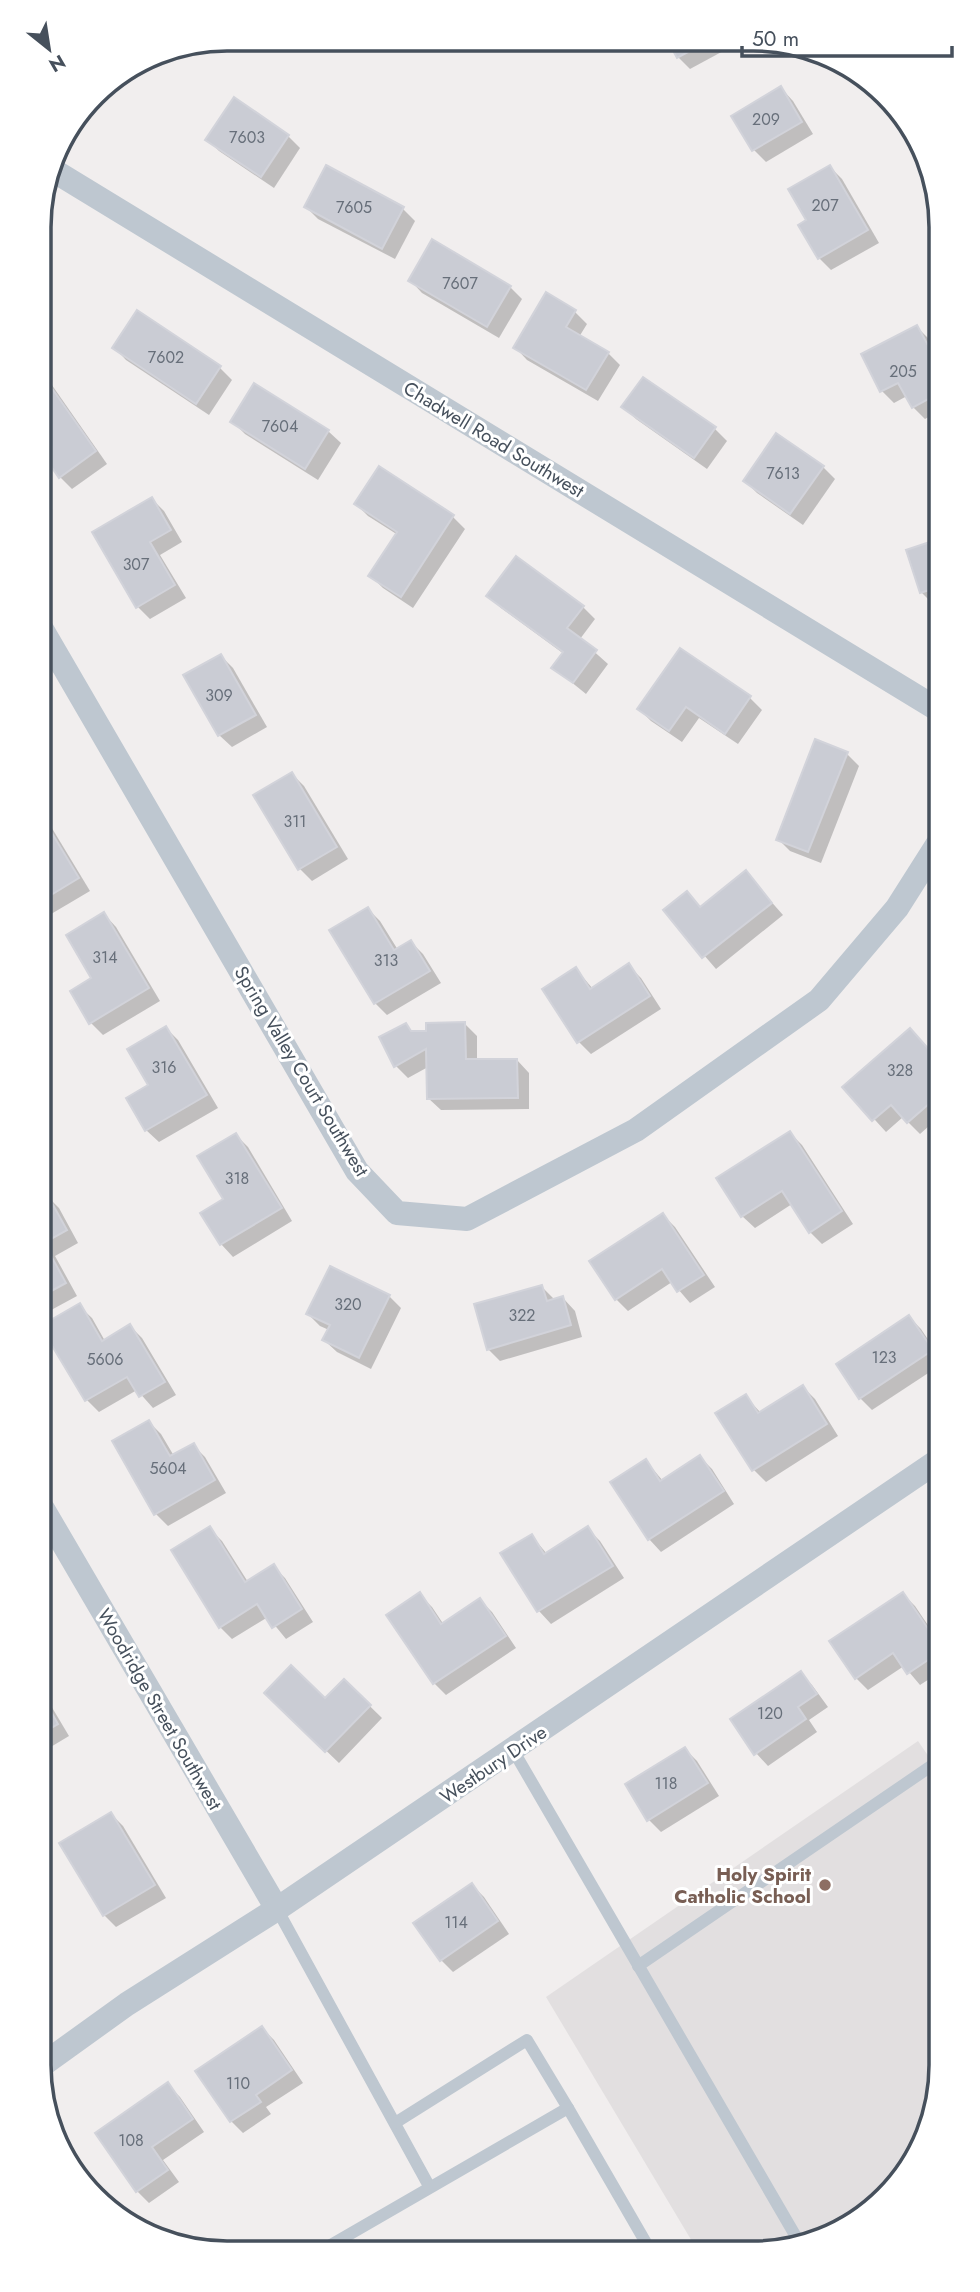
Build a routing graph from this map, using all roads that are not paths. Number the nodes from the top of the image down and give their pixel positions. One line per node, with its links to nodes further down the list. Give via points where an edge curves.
1 (59, 174): 3 (street, Chadwell Road Southwest)
2 (51, 645): 4 (street, Spring Valley Court Southwest, via 357,1171 397,1213 467,1219 636,1129 819,1000 897,908)
3 (929, 704)
4 (929, 858)
5 (929, 1467): 7 (street, Westbury Drive)
6 (51, 1522): 9 (street, Woodridge Street Southwest)
7 (513, 1750): 9 (street, Westbury Drive); 10 (lane)
8 (929, 1767): 10 (lane)
9 (277, 1909): 11 (street, Westbury Drive, via 127,2004); 13 (lane)
10 (638, 1966): 15 (lane)
11 (51, 2059)
12 (568, 2108): 13 (lane, via 527,2040); 14 (lane); 17 (lane)
13 (395, 2123): 14 (lane)
14 (429, 2186): 16 (lane)
15 (795, 2236)
16 (337, 2241)
17 (645, 2241)

